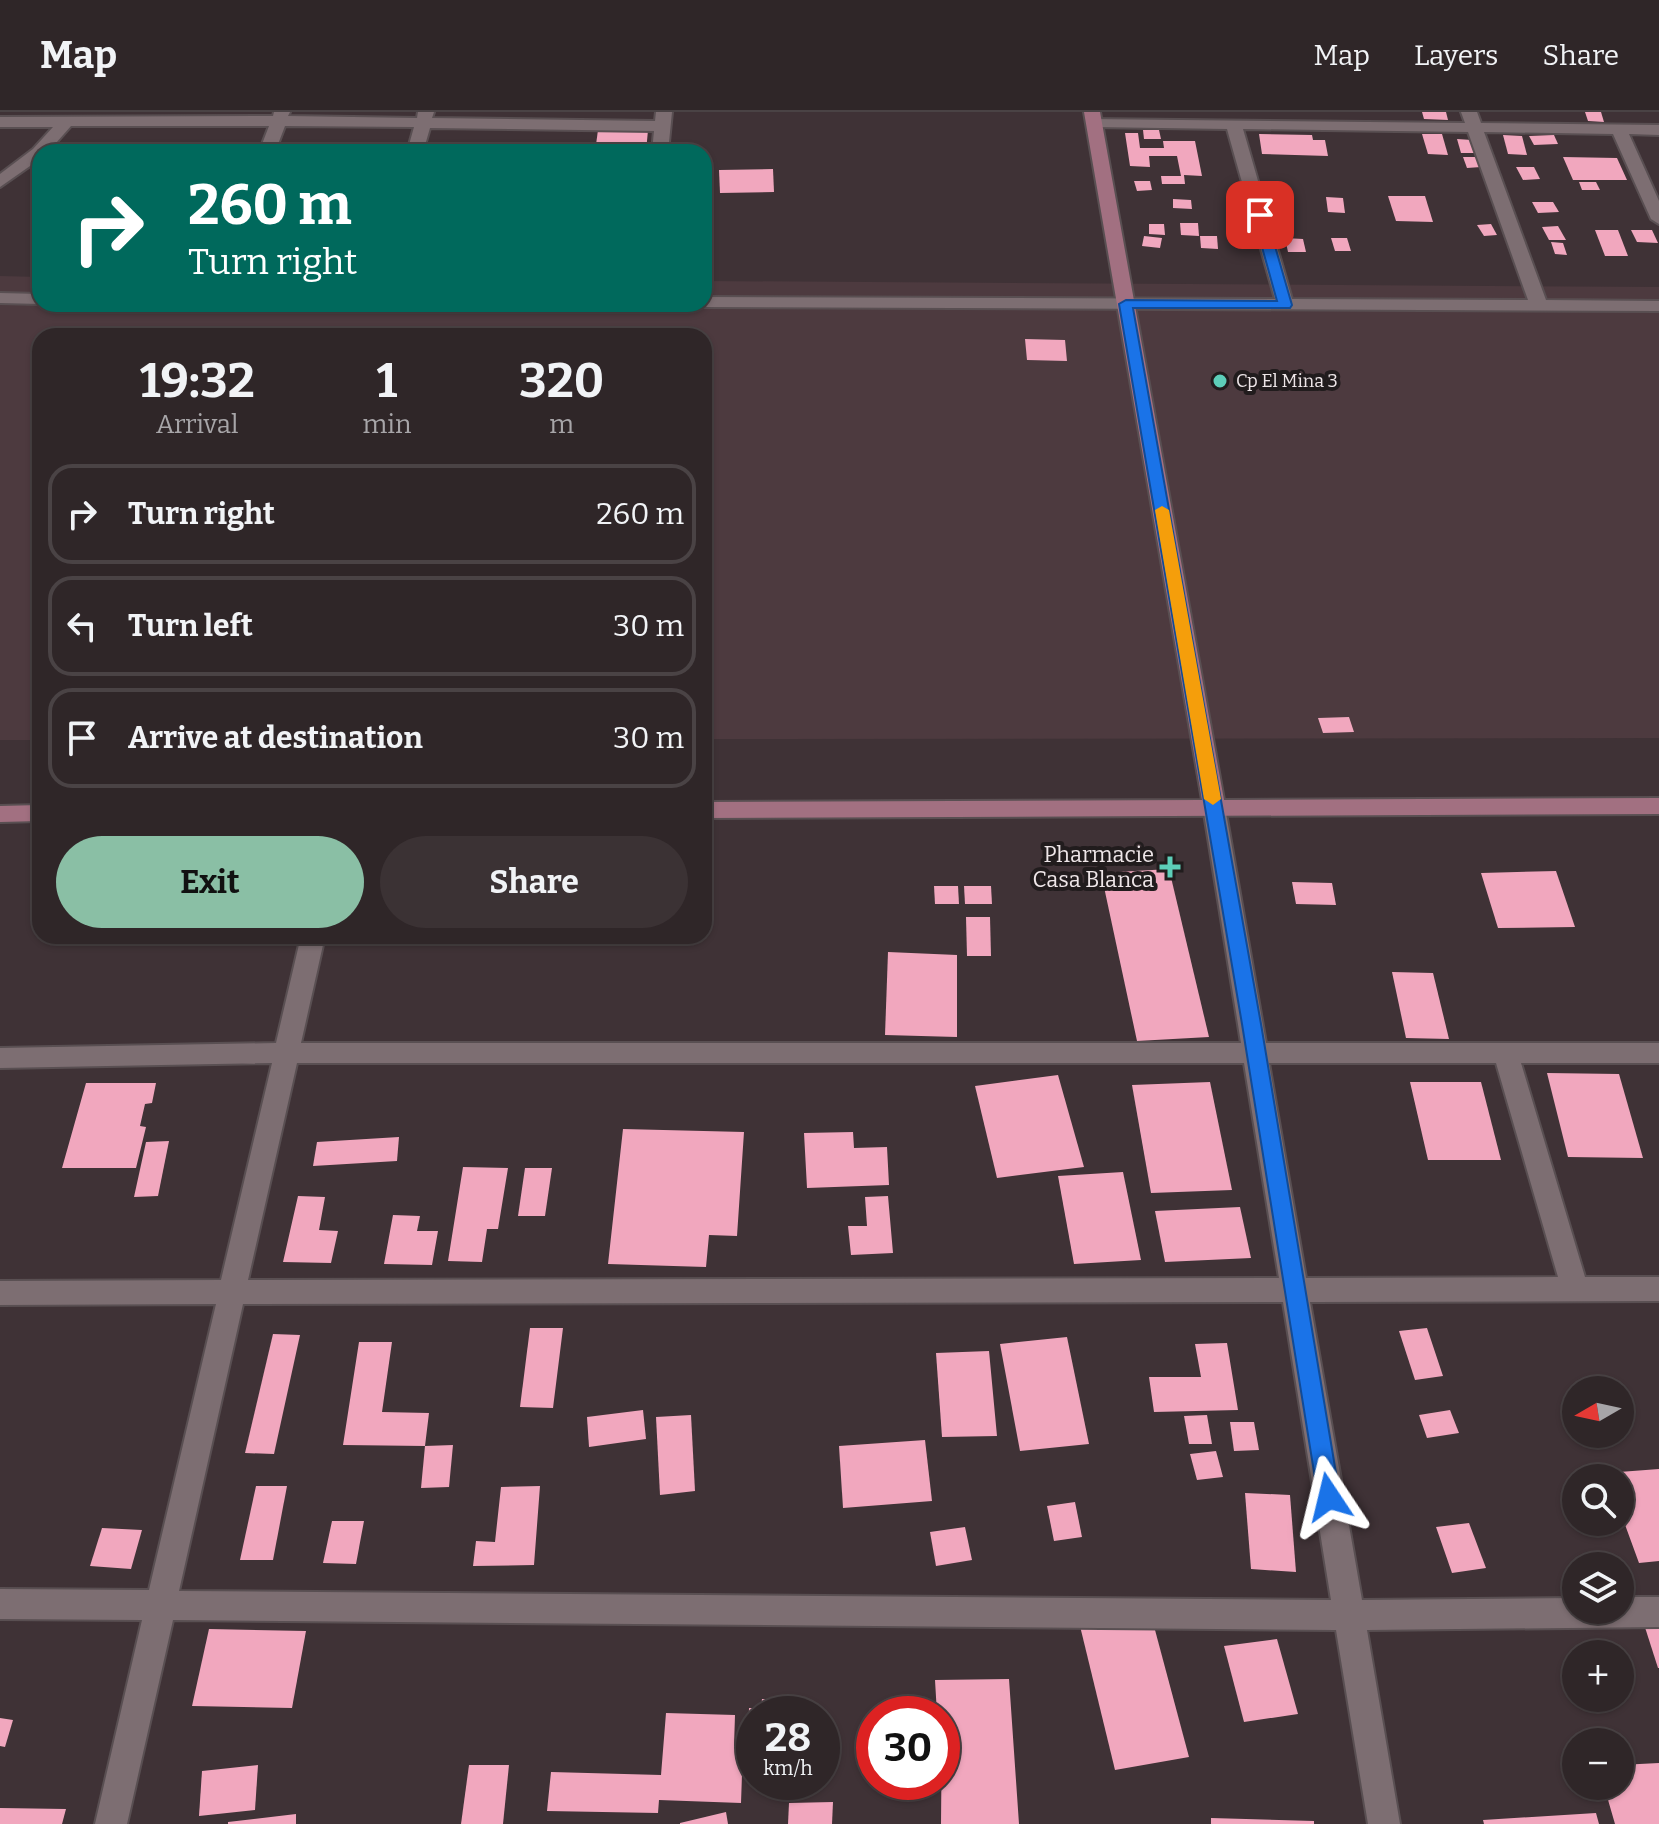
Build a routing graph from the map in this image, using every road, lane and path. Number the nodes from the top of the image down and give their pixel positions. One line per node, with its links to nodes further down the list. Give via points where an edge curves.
1 (1469, 112): 9 (street)
2 (280, 116): 4 (street); 7 (street); 13 (street)
3 (1093, 117): 8 (street); 23 (street)
4 (424, 118): 5 (street); 14 (street)
5 (663, 119): 15 (street)
6 (0, 122): 7 (street)
7 (66, 122): 12 (street)
8 (1234, 125): 9 (street); 24 (street)
9 (1475, 129): 10 (street); 25 (street)
10 (1619, 130): 11 (street); 19 (street)
11 (1659, 130)
12 (46, 144)
13 (270, 144)
14 (417, 144)
15 (661, 144)
16 (32, 157): 18 (street)
17 (32, 177): 18 (street)
18 (3, 179)
19 (1659, 219)
20 (0, 298): 21 (street)
21 (32, 299)
22 (712, 302): 23 (street)
23 (1126, 304): 24 (street); 28 (street)
24 (1285, 305): 25 (street)
25 (1539, 306): 26 (street)
26 (1659, 306)
27 (1659, 806): 28 (street)
28 (1214, 807): 29 (street); 36 (street)
29 (712, 810)
30 (32, 813): 31 (street)
31 (0, 814)
32 (311, 944): 33 (street)
33 (287, 1053): 36 (street); 37 (street); 42 (street)
34 (1659, 1053): 35 (street)
35 (1506, 1054): 36 (street); 38 (street)
36 (1257, 1055): 40 (street)
37 (0, 1058)
38 (1575, 1289): 39 (street); 40 (street)
39 (1659, 1289)
40 (1295, 1290): 42 (street); 46 (street)
41 (0, 1293): 42 (street)
42 (232, 1293): 43 (street)
43 (160, 1603): 44 (street); 46 (street); 47 (street)
44 (0, 1604)
45 (1659, 1612): 46 (street)
46 (1349, 1615): 48 (street)
47 (111, 1824)
48 (1384, 1824)

